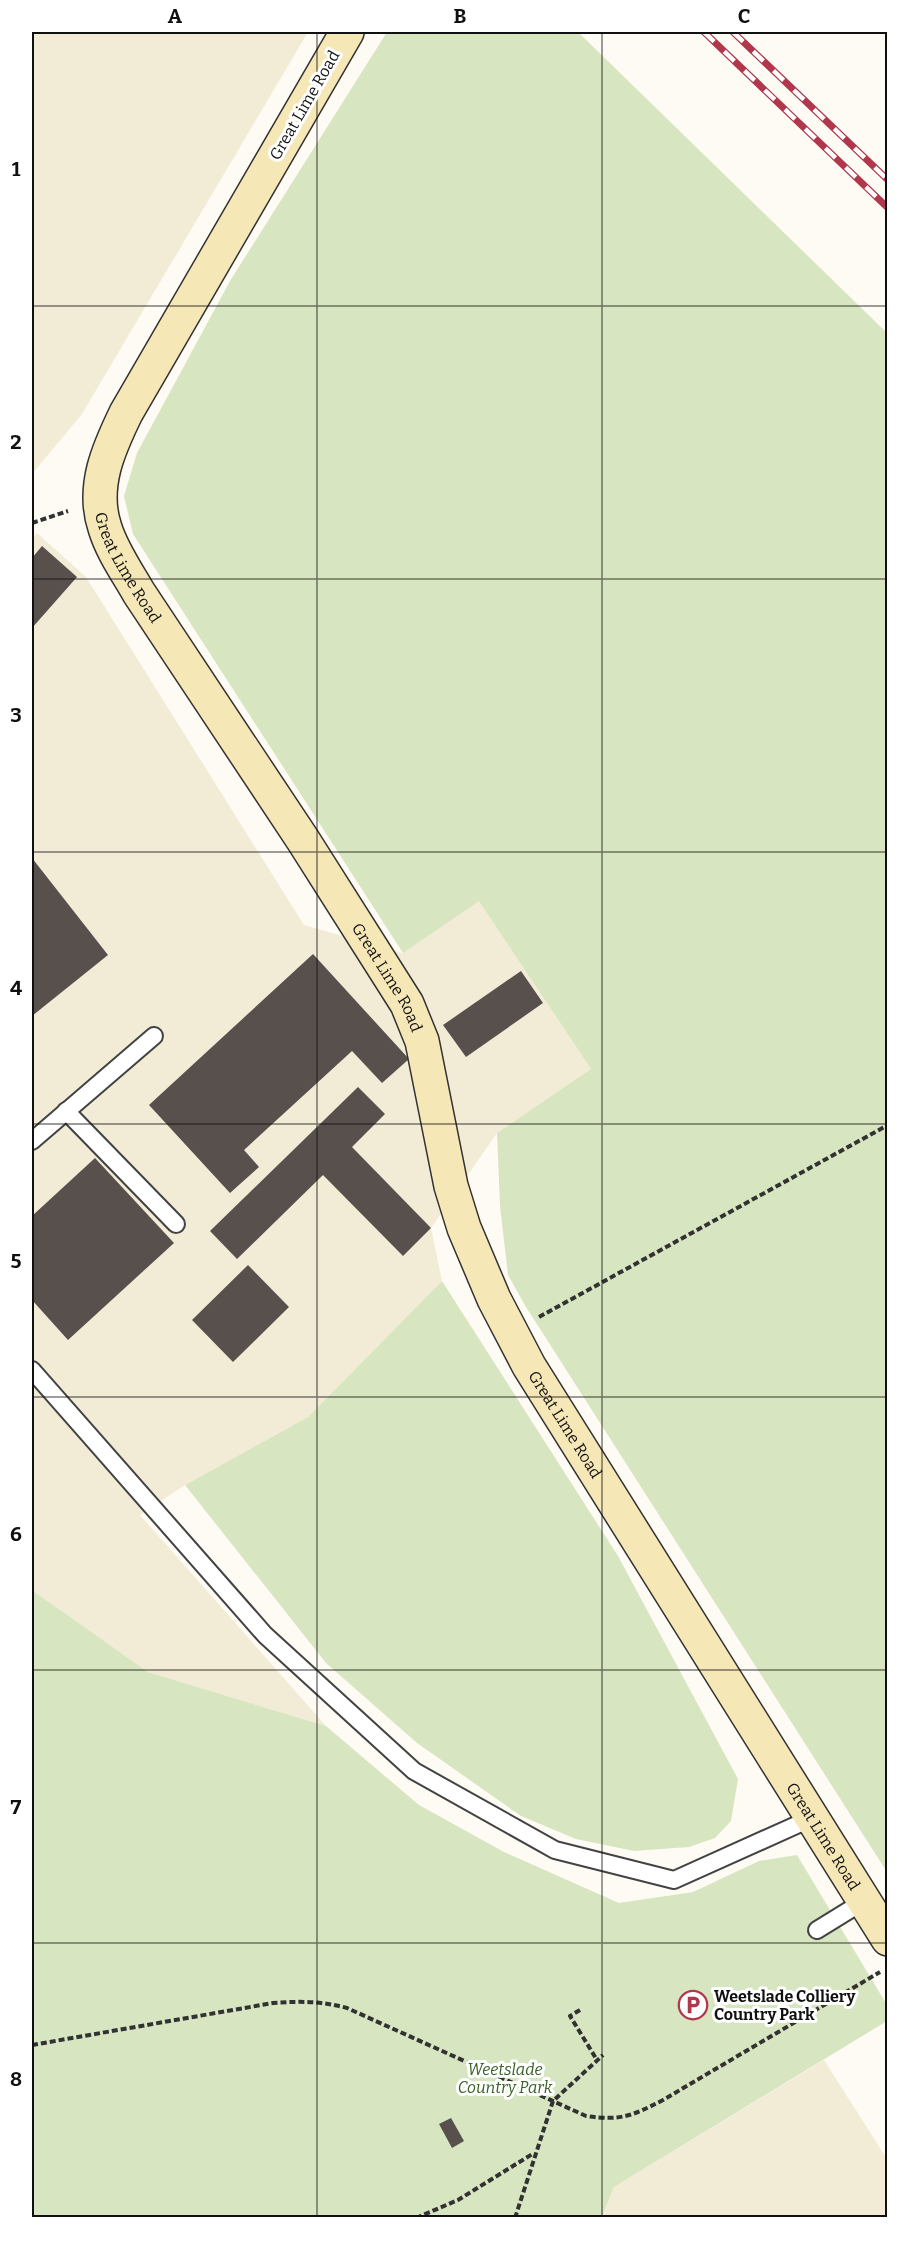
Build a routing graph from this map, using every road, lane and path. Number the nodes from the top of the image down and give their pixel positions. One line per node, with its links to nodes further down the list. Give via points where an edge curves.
1 (347, 32): 7 (main road, Great Lime Road, via 126,413 101,475 100,501 104,526 139,593 407,1004 422,1041 457,1207)
2 (154, 1036): 3 (lane)
3 (66, 1111): 5 (lane); 6 (lane)
4 (888, 1125): 7 (path)
5 (32, 1141)
6 (176, 1224)
7 (511, 1332): 9 (main road, Great Lime Road)
8 (32, 1370): 9 (lane, via 265,1635 414,1771 555,1850 674,1880)
9 (812, 1818): 10 (main road, Great Lime Road)
10 (864, 1901): 11 (lane); 12 (main road, Great Lime Road)
11 (817, 1930)
12 (888, 1939)
13 (888, 1966): 18 (path, via 636,2114 610,2119 586,2116)
14 (580, 2010): 17 (path, via 570,2016)
15 (32, 2045): 18 (path, via 273,2003 325,2002 347,2008)
16 (603, 2055): 17 (path)
17 (597, 2060): 18 (path)
18 (553, 2101): 19 (path)
19 (535, 2153): 20 (path, via 458,2200); 21 (path)
20 (416, 2217)
21 (515, 2217)

